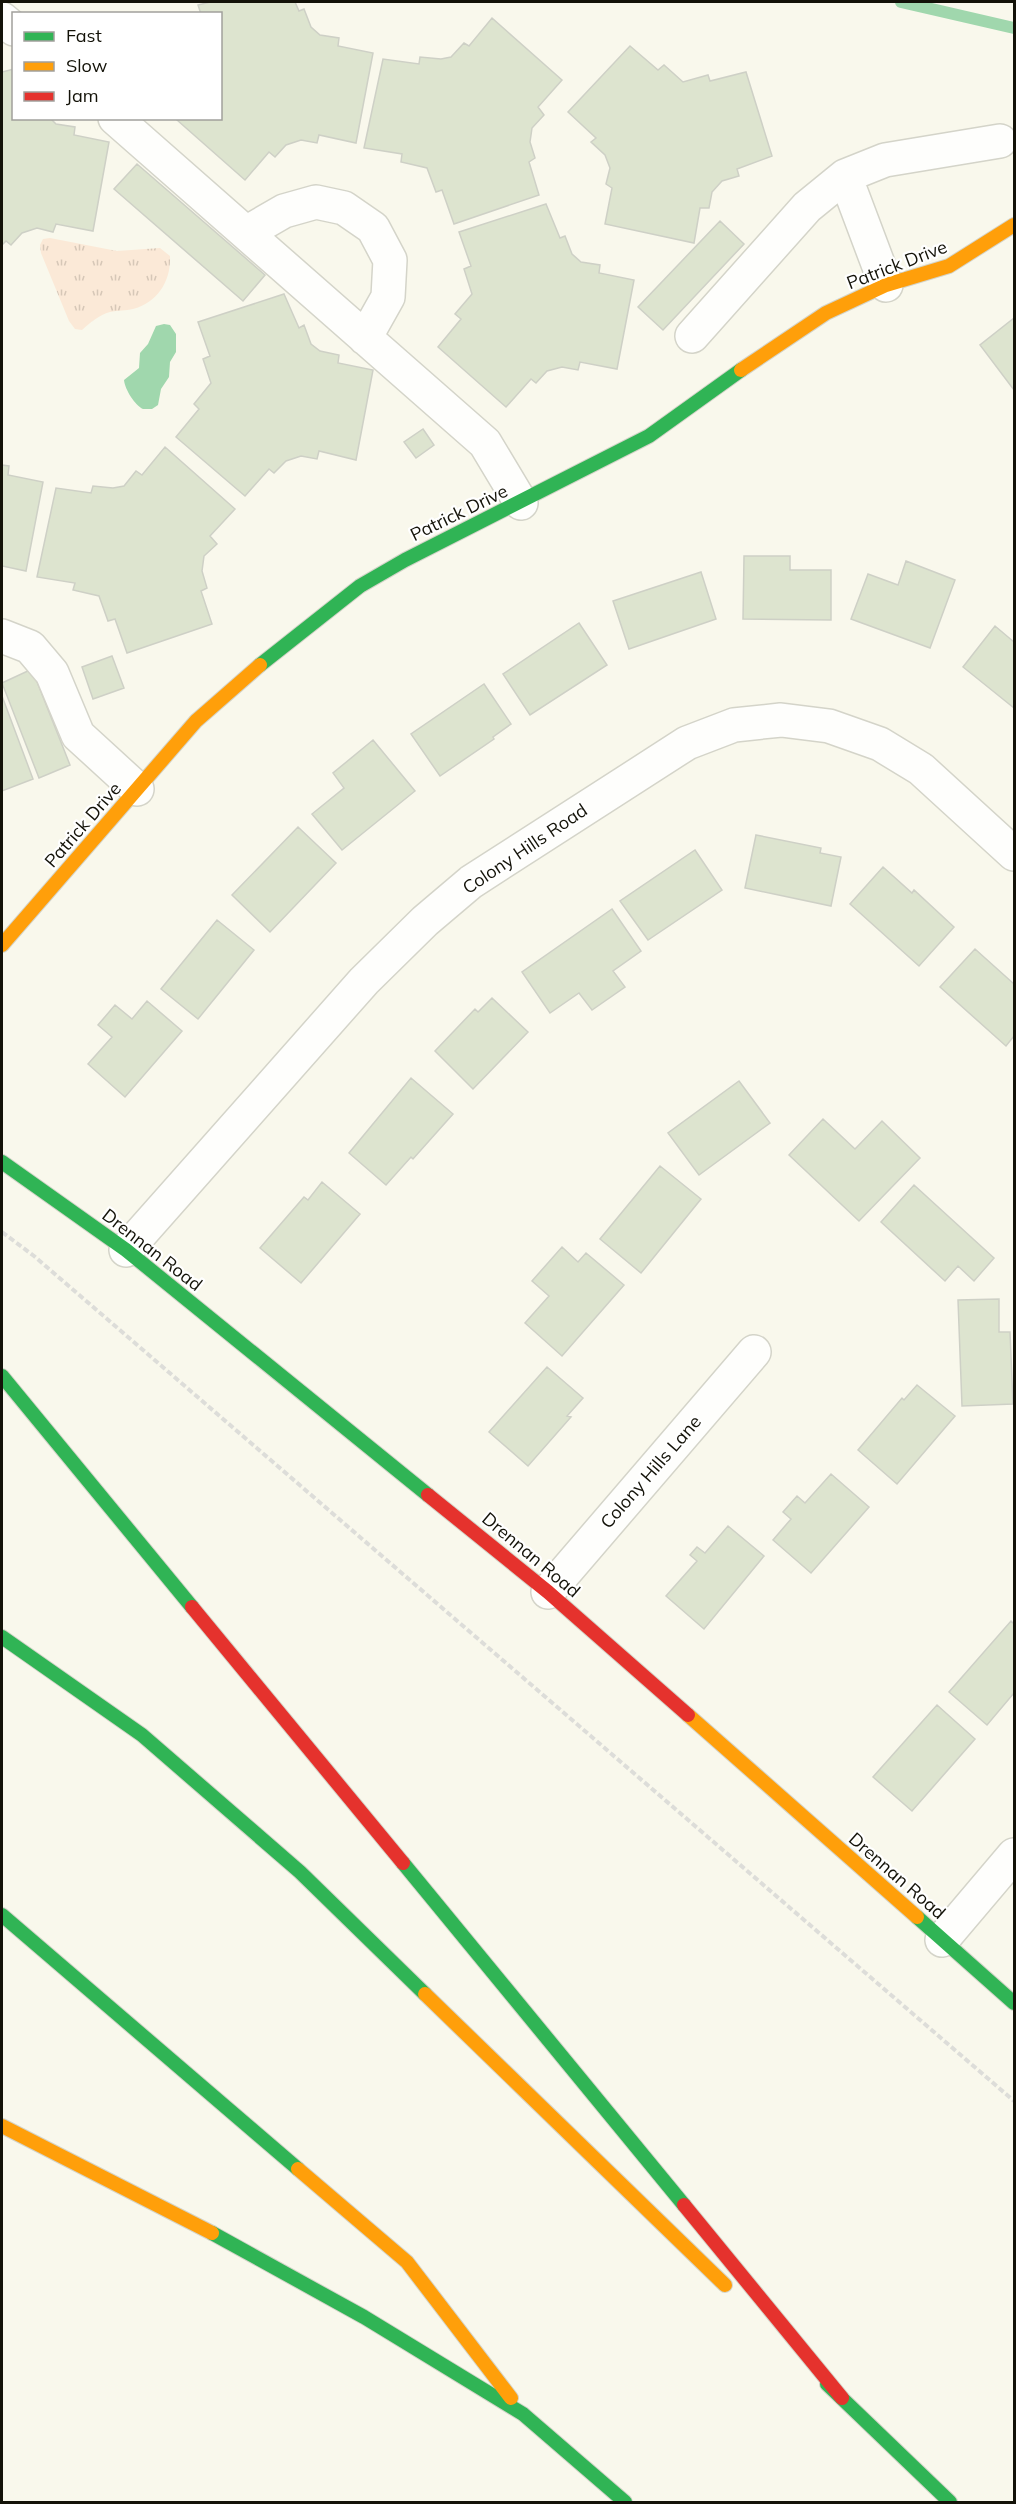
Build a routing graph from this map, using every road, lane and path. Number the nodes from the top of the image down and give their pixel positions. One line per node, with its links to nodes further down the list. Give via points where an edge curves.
1 (117, 120): 5 (street)
2 (1000, 141): 3 (street, via 885,160)
3 (845, 176): 6 (street); 7 (street, via 807,207)
4 (1014, 225): 6 (main road, Patrick Drive, via 949,266)
5 (246, 233): 8 (street); 8 (street, via 284,211 316,202 344,208 373,228 390,260 388,297)
6 (886, 285): 9 (main road, Patrick Drive, via 826,312 649,436)
7 (692, 336)
8 (365, 338): 9 (street, via 484,443)
9 (521, 503): 11 (main road, Patrick Drive, via 360,586 239,681 196,721)
10 (2, 636): 11 (street, via 30,647 52,673 78,735)
11 (137, 789): 13 (main road, Patrick Drive)
12 (1014, 854): 16 (street, Colony Hills Road, via 921,769 880,744 829,726 780,720 734,725 687,743 471,882 425,921 364,981)
13 (2, 945)
14 (2, 1162): 16 (main road, Drennan Road)
15 (2, 1232): 25 (path, via 43,1263)
16 (126, 1250): 19 (main road, Drennan Road)
17 (754, 1352): 19 (street, Colony Hills Lane)
18 (2, 1376): 31 (main road)
19 (548, 1592): 23 (main road, Drennan Road)
20 (2, 1636): 29 (main road, via 142,1735 300,1872)
21 (1014, 1855): 23 (street)
22 (2, 1915): 32 (main road, via 407,2262)
23 (942, 1940): 24 (main road, Drennan Road)
24 (1014, 2003)
25 (1014, 2102)
26 (2, 2126): 28 (main road)
27 (2, 2131): 28 (main road)
28 (26, 2138): 32 (main road, via 214,2234 364,2317)
29 (738, 2298)
30 (756, 2315): 31 (main road)
31 (842, 2398): 34 (main road)
32 (523, 2414): 33 (main road)
33 (625, 2502)
34 (950, 2502)

